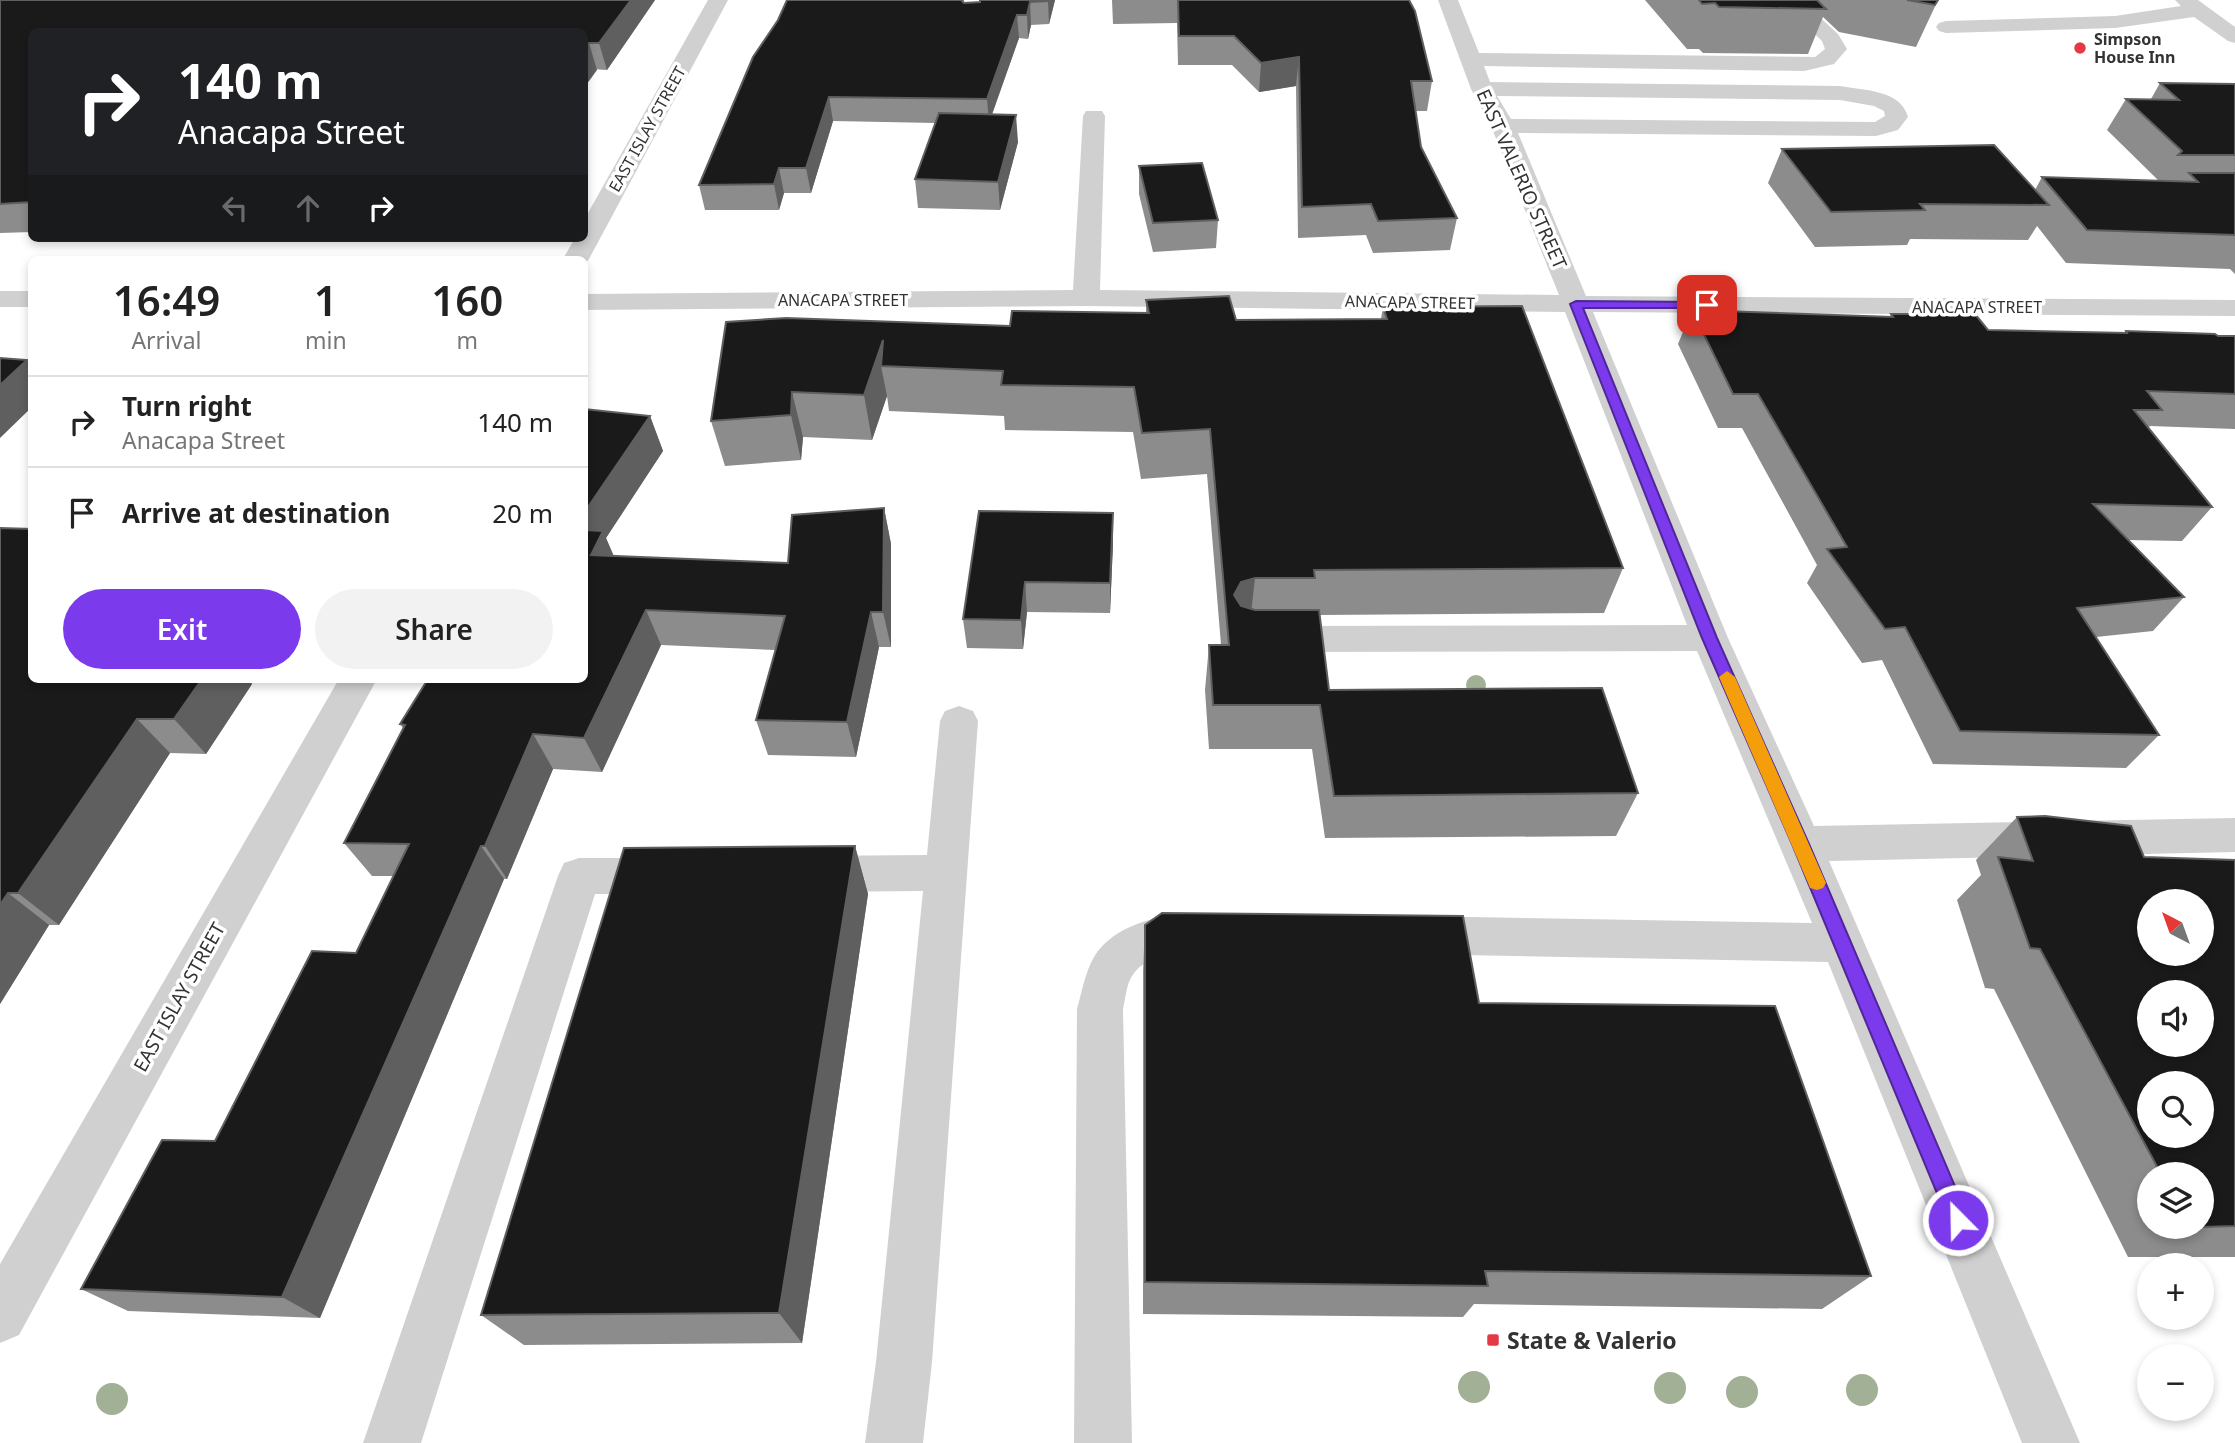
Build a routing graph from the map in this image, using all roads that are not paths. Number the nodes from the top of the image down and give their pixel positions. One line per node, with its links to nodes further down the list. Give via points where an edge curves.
1 (718, 0): 10 (street, EAST ISLAY STREET)
2 (1448, 0): 7 (street, EAST VALERIO STREET)
3 (1789, 0): 7 (street, via 1831,38 1836,49 1833,56 1804,65)
4 (2191, 5): 5 (street, via 2115,22); 6 (street)
5 (1946, 27)
6 (2235, 37)
7 (1476, 74): 9 (street, EAST VALERIO STREET); 9 (street, via 1840,93 1880,100 1894,107 1897,117 1876,129)
8 (1094, 116): 11 (street)
9 (1503, 126): 15 (street, EAST VALERIO STREET)
10 (588, 237)
11 (1086, 298): 14 (street, ANACAPA STREET); 15 (street, ANACAPA STREET)
12 (0, 299): 13 (street)
13 (28, 299)
14 (588, 302)
15 (1576, 304): 16 (street, ANACAPA STREET); 17 (street, EAST VALERIO STREET)
16 (2235, 308)
17 (1710, 638): 18 (street); 22 (street, EAST VALERIO STREET)
18 (1250, 639)
19 (356, 683): 29 (street, EAST ISLAY STREET)
20 (959, 721): 23 (street)
21 (2235, 835): 22 (street)
22 (1801, 844): 28 (street, EAST VALERIO STREET)
23 (946, 873): 25 (street); 31 (street)
24 (702, 875): 30 (street, via 579,877)
25 (770, 875)
26 (1242, 933): 32 (street, via 1173,932 1136,944 1111,971 1100,1009)
27 (1367, 934): 28 (street)
28 (1841, 943): 33 (street, EAST VALERIO STREET)
29 (0, 1316)
30 (392, 1443)
31 (894, 1443)
32 (1103, 1443)
33 (2051, 1443)

